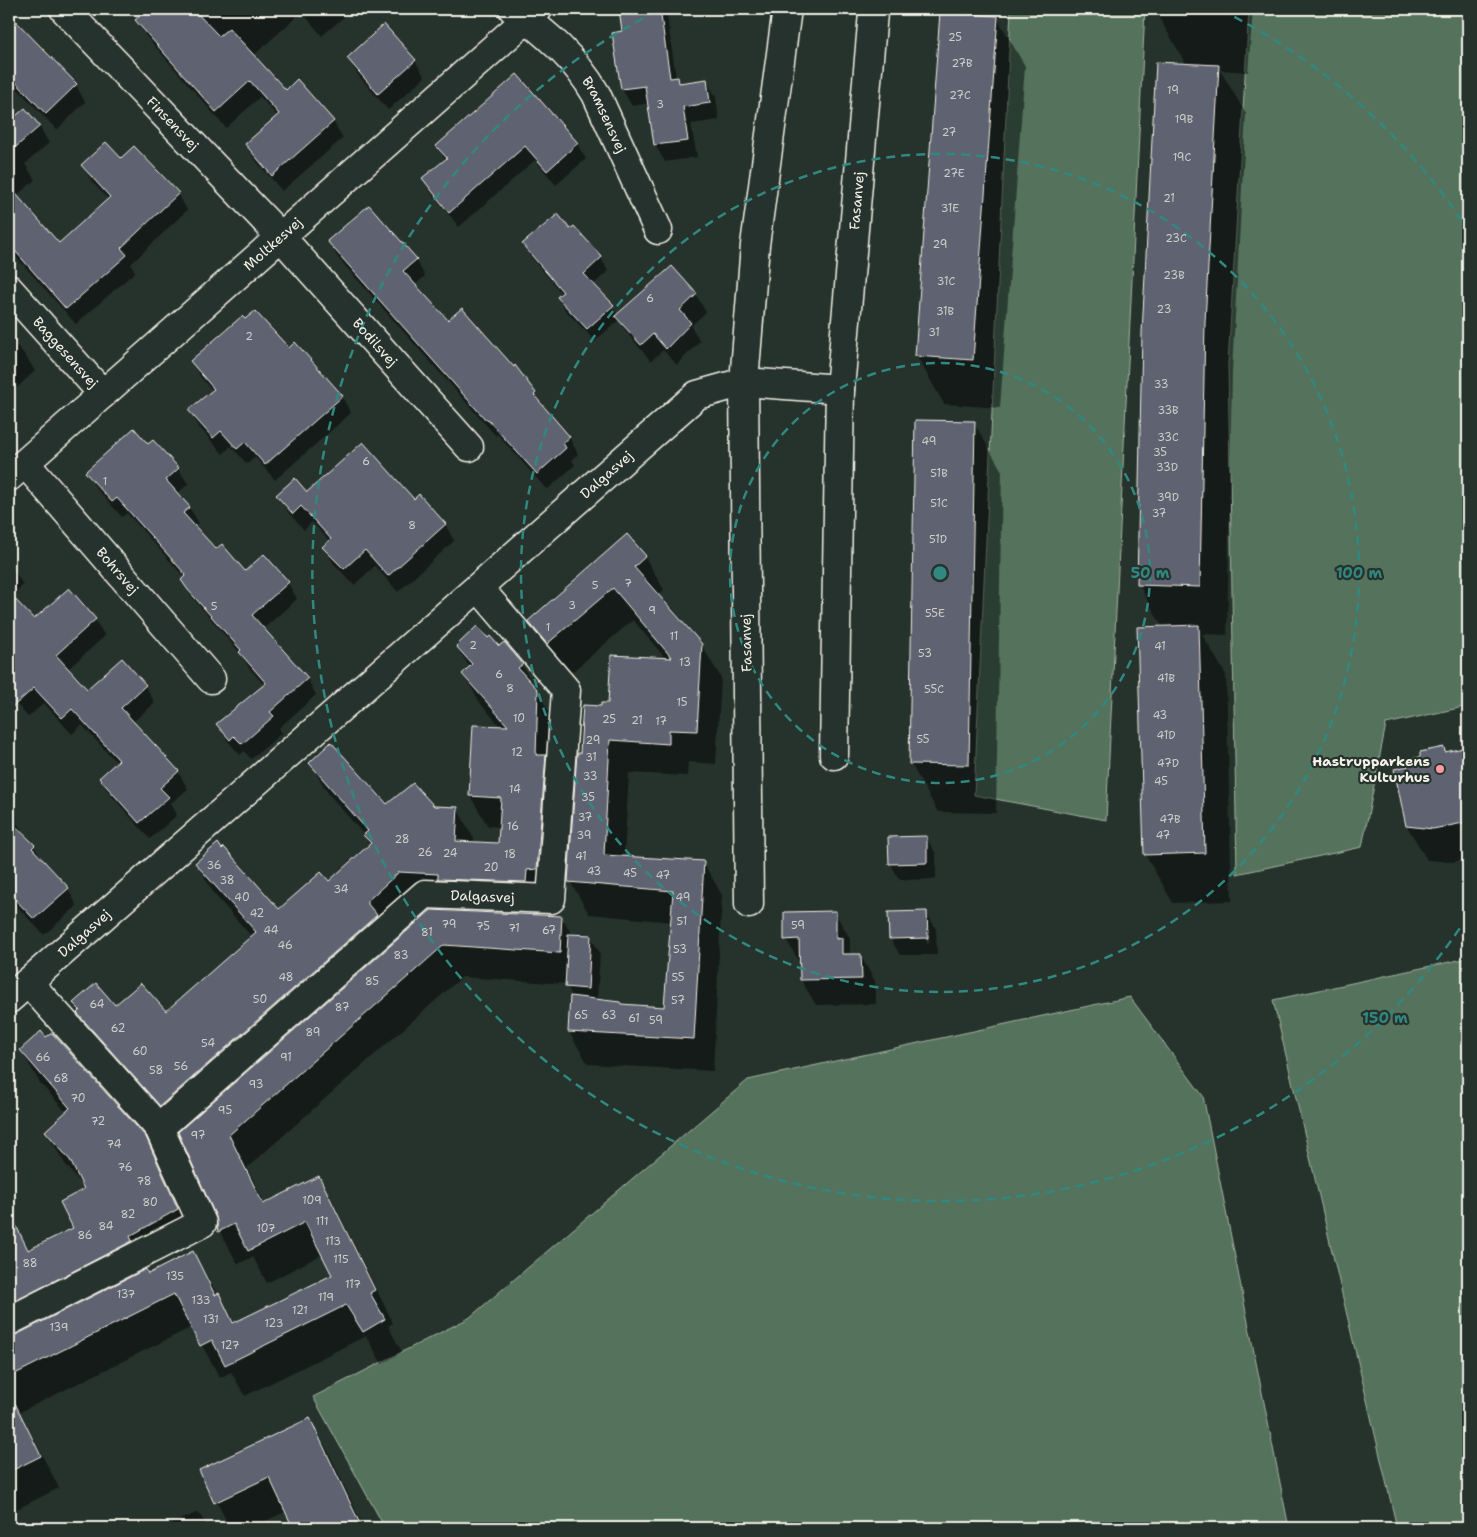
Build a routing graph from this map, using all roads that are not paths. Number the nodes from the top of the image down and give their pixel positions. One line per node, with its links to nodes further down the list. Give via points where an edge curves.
1 (64, 9): 6 (street, Finsensvej)
2 (787, 9): 8 (street, Fasanvej, via 755,245)
3 (525, 12): 5 (street, Bramsensvej, via 584,73); 6 (street, Moltkesvej)
4 (873, 13): 9 (street, Fasanvej)
5 (658, 230)
6 (281, 237): 10 (street, Moltkesvej); 11 (street, Bodilsvej)
7 (9, 288): 10 (street, Baggesensvej)
8 (744, 382): 9 (street); 13 (street, Dalgasvej, via 697,395); 16 (street, Fasanvej)
9 (840, 389): 15 (street, Fasanvej)
10 (102, 394): 12 (street, Moltkesvej)
11 (469, 447)
12 (17, 470): 14 (street, Bohrsvej)
13 (479, 588): 17 (street, Dalgasvej); 18 (street, Dalgasvej, via 566,690 551,899 424,894)
14 (211, 679)
15 (834, 755)
16 (749, 904)
17 (18, 990): 18 (street, Dalgasvej)
18 (159, 1128): 19 (street, Dalgasvej, via 202,1223)
19 (9, 1321)

